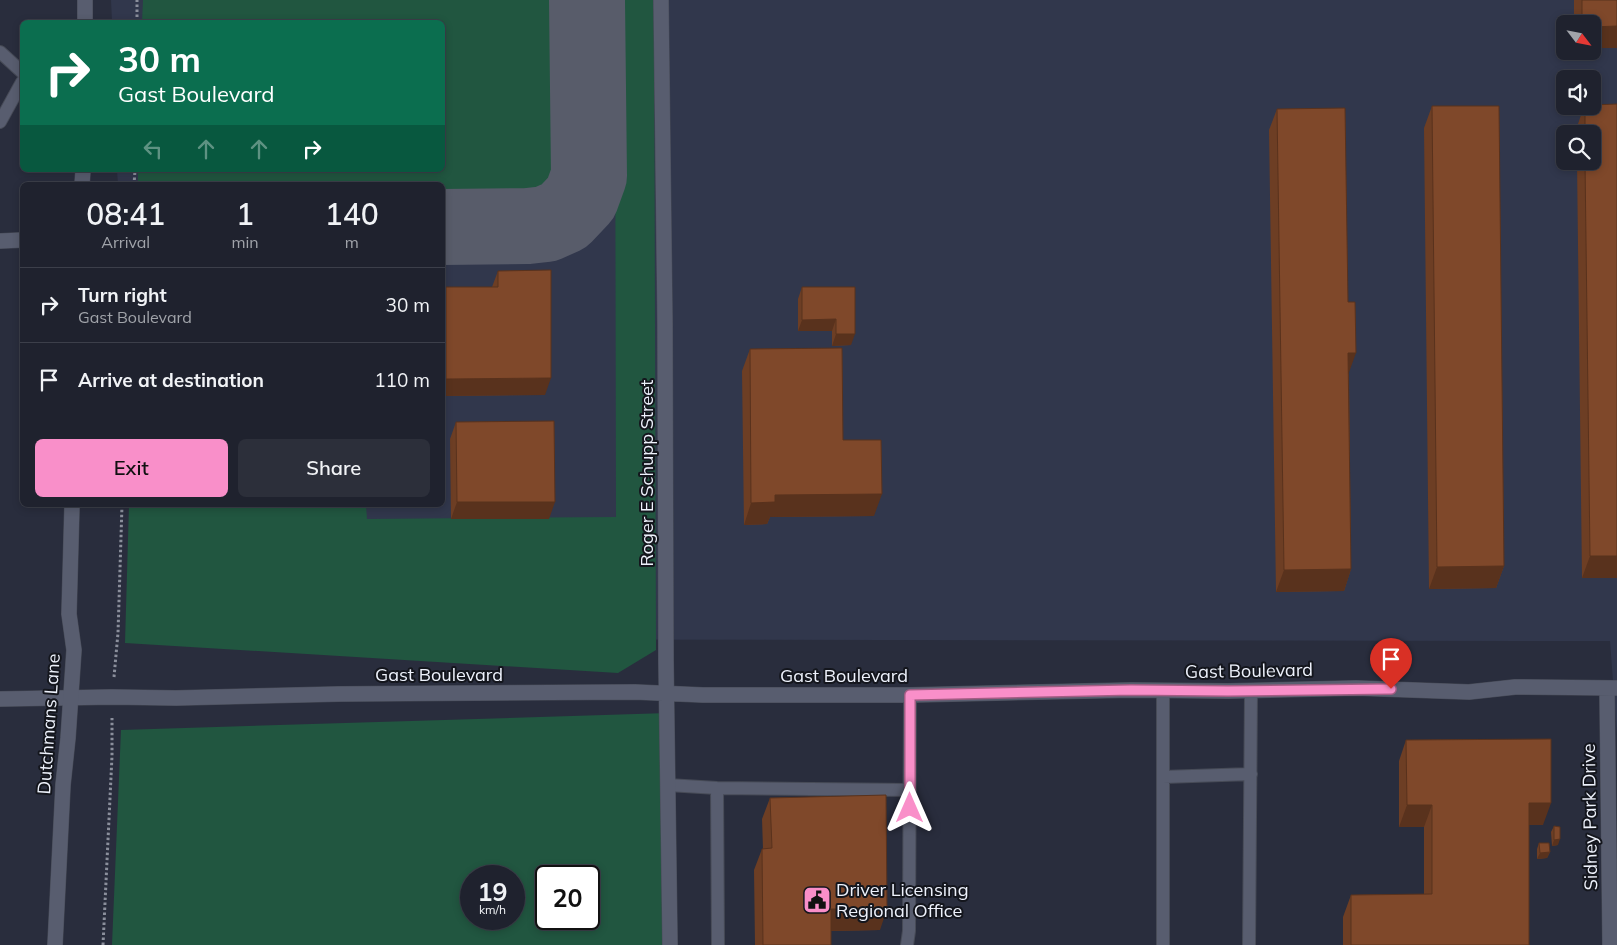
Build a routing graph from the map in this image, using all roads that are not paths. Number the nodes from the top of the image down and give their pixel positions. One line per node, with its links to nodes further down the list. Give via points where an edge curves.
1 (85, 0): 3 (street)
2 (661, 0): 14 (street, Roger E Schupp Street)
3 (85, 20)
4 (0, 52): 5 (lane)
5 (20, 70)
6 (20, 86): 7 (lane)
7 (0, 122)
8 (20, 240): 9 (street)
9 (0, 241)
10 (72, 507): 16 (street, Dutchmans Lane, via 69,614 74,650)
11 (1612, 688): 13 (street, Gast Boulevard, via 1515,686 1469,692 1356,688); 29 (street, Sidney Park Drive)
12 (1163, 691): 13 (street, Gast Boulevard); 15 (street, Gast Boulevard); 19 (lane)
13 (1252, 691): 18 (lane)
14 (668, 693): 15 (street, Gast Boulevard); 16 (street, Gast Boulevard); 20 (street, Roger E Schupp Street)
15 (910, 695): 22 (lane)
16 (70, 698): 17 (street, Gast Boulevard); 23 (street, Dutchmans Lane, via 62,785)
17 (0, 699)
18 (1251, 774): 19 (lane); 28 (lane)
19 (1163, 777): 27 (lane)
20 (668, 785): 21 (lane); 24 (street, Roger E Schupp Street)
21 (717, 788): 22 (lane); 25 (lane)
22 (910, 790): 26 (lane)
23 (56, 945)
24 (670, 945)
25 (718, 945)
26 (907, 945)
27 (1163, 945)
28 (1250, 945)
29 (1610, 945)

